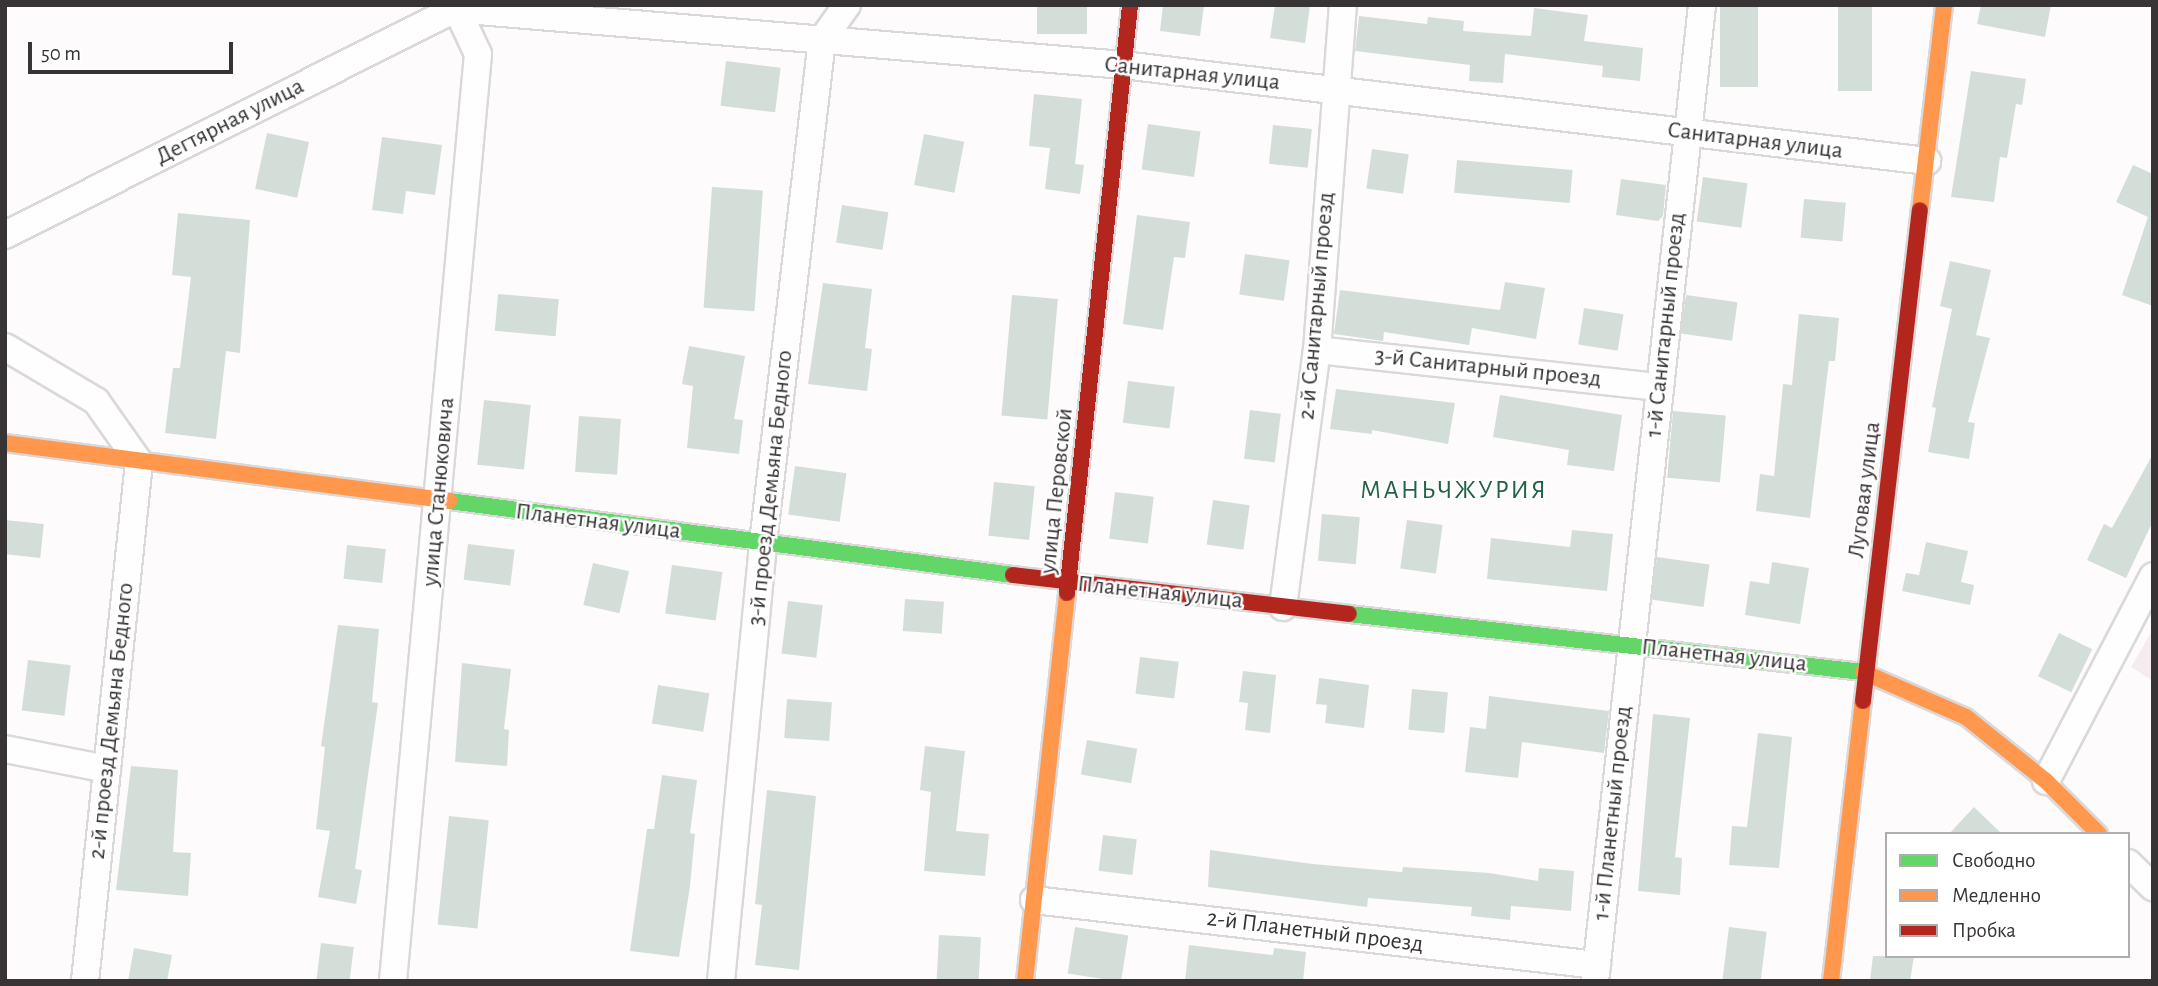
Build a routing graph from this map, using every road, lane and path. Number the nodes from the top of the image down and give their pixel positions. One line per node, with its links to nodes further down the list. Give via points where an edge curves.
1 (847, 5): 7 (street, 3-й проезд Демьяна Бедного)
2 (1130, 5): 8 (street, улица Перовской)
3 (1343, 5): 9 (street, 2-й Санитарный проезд)
4 (1702, 5): 10 (street, 1-й Санитарный проезд)
5 (1944, 5): 11 (street, Луговая улица)
6 (455, 7): 7 (street, Санитарная улица); 12 (street, Дегтярная улица); 18 (street, улица Станюковича, via 478,54)
7 (822, 40): 8 (street, Санитарная улица); 19 (street, 3-й проезд Демьяна Бедного)
8 (1124, 65): 9 (street, Санитарная улица); 21 (street, улица Перовской)
9 (1334, 89): 10 (street, Санитарная улица); 14 (street, 2-й Санитарный проезд)
10 (1688, 133): 11 (street, Санитарная улица); 15 (street, 1-й Санитарный проезд)
11 (1927, 161): 24 (street, Луговая улица)
12 (5, 235)
13 (5, 347): 17 (street, via 96,401)
14 (1317, 349): 15 (street, 3-й Санитарный проезд); 22 (street, 2-й Санитарный проезд)
15 (1660, 387): 23 (street, 1-й Санитарный проезд)
16 (5, 443): 17 (street, Планетная улица)
17 (139, 462): 18 (street, Планетная улица); 26 (street, 2-й проезд Демьяна Бедного)
18 (438, 501): 19 (street, Планетная улица); 34 (street, улица Станюковича)
19 (763, 543): 21 (street, Планетная улица); 35 (street, 3-й проезд Демьяна Бедного)
20 (2153, 576): 27 (street)
21 (1070, 583): 22 (street, Планетная улица); 31 (street, улица Перовской)
22 (1283, 607): 23 (street, Планетная улица)
23 (1630, 646): 24 (street, Планетная улица); 32 (street, 1-й Планетный проезд)
24 (1867, 672): 27 (street, Планетная улица, via 1966,717); 37 (street, Луговая улица)
25 (5, 748): 26 (street)
26 (107, 769): 33 (street, 2-й проезд Демьяна Бедного)
27 (2046, 781): 28 (street, Планетная улица)
28 (2097, 832)
29 (2130, 865): 30 (street)
30 (2153, 887)
31 (1034, 900): 32 (street, 2-й Планетный проезд); 36 (street, улица Перовской)
32 (1596, 973)
33 (85, 981)
34 (393, 981)
35 (721, 981)
36 (1025, 981)
37 (1831, 981)

